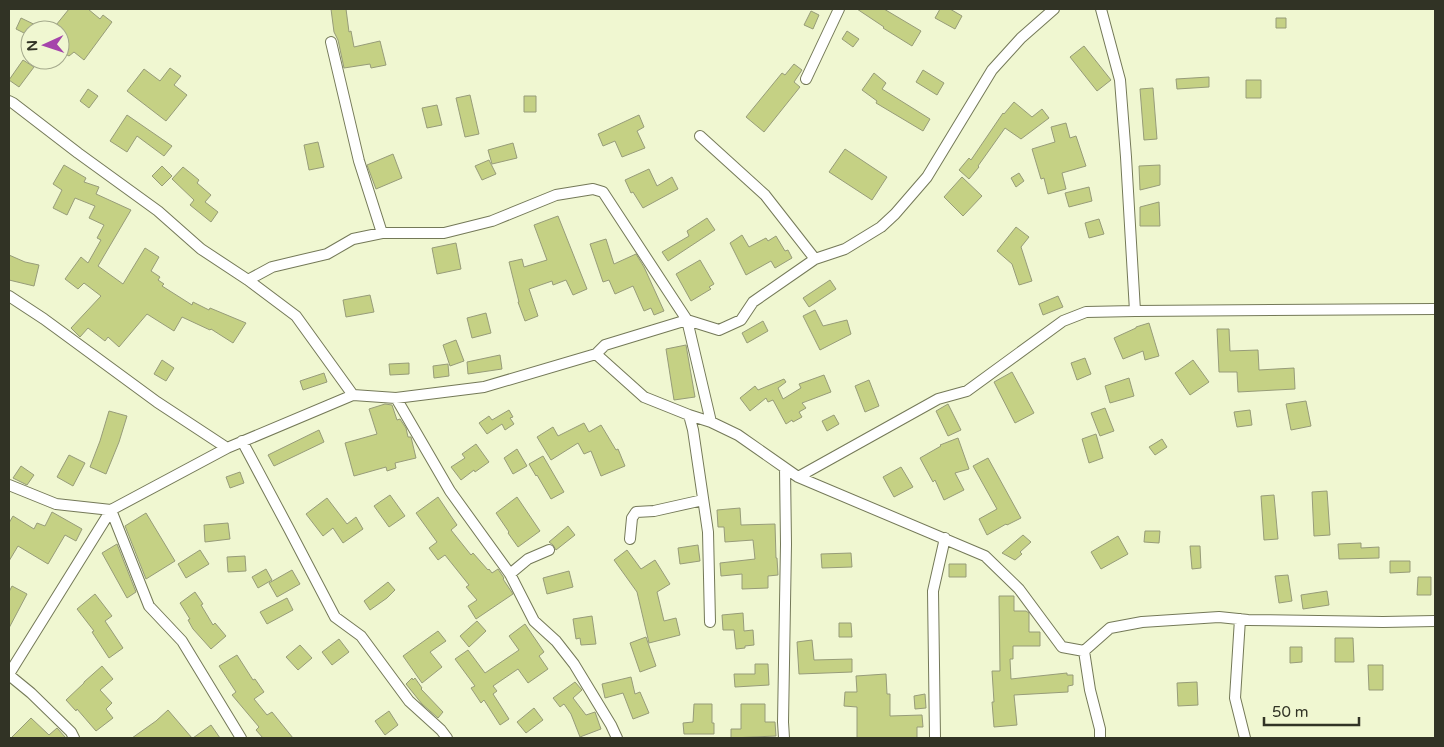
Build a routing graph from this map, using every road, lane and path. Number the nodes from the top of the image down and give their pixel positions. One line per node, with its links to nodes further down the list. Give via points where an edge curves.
1 (838, 9): 5 (street)
2 (1054, 9): 9 (street, via 992,70 927,177 895,214 881,227 845,249)
3 (1102, 9): 13 (street, via 1120,80)
4 (331, 42): 8 (street, via 359,160)
5 (806, 79)
6 (9, 101): 10 (street, via 158,211 202,249)
7 (700, 136): 9 (street, via 765,195)
8 (382, 233): 10 (street, via 353,240 327,254 272,267); 14 (street, via 444,233 492,221 556,194 593,189 603,192)
9 (815, 259): 14 (street, via 753,302 741,320 719,330)
10 (248, 280): 16 (street, via 296,316)
11 (9, 296): 21 (street)
12 (1435, 309): 13 (street)
13 (1135, 311): 23 (street, via 1086,312 1063,321 967,391 938,400)
14 (687, 320): 15 (street, via 605,345); 19 (street)
15 (596, 354): 17 (street, via 484,387); 18 (street, via 644,397)
16 (353, 395): 17 (street); 20 (street)
17 (396, 398): 30 (street, via 450,491)
18 (689, 415): 19 (street); 25 (street)
19 (711, 422): 22 (street, via 738,435)
20 (242, 441): 21 (street); 38 (street, via 334,617 361,636 409,701)
21 (227, 448): 26 (street)
22 (785, 468): 23 (street); 40 (street)
23 (798, 477): 27 (street)
24 (9, 485): 26 (street, via 56,504)
25 (703, 500): 28 (street, via 636,512 632,518); 33 (street, via 708,532)
26 (111, 510): 35 (street); 37 (street, via 148,606 182,641)
27 (945, 538): 34 (street, via 985,556 1018,589 1062,647); 41 (street, via 933,591)
28 (630, 539)
29 (548, 550): 30 (street, via 528,559)
30 (510, 574): 39 (street, via 534,621 574,664)
31 (1240, 619): 32 (street); 34 (street, via 1219,617 1142,622 1110,628); 43 (street, via 1236,698)
32 (1435, 621)
33 (710, 622)
34 (1084, 651): 42 (street)
35 (9, 674): 36 (street)
36 (74, 738)
37 (241, 738)
38 (447, 738)
39 (617, 738)
40 (784, 738)
41 (935, 738)
42 (1100, 738)
43 (1245, 738)

